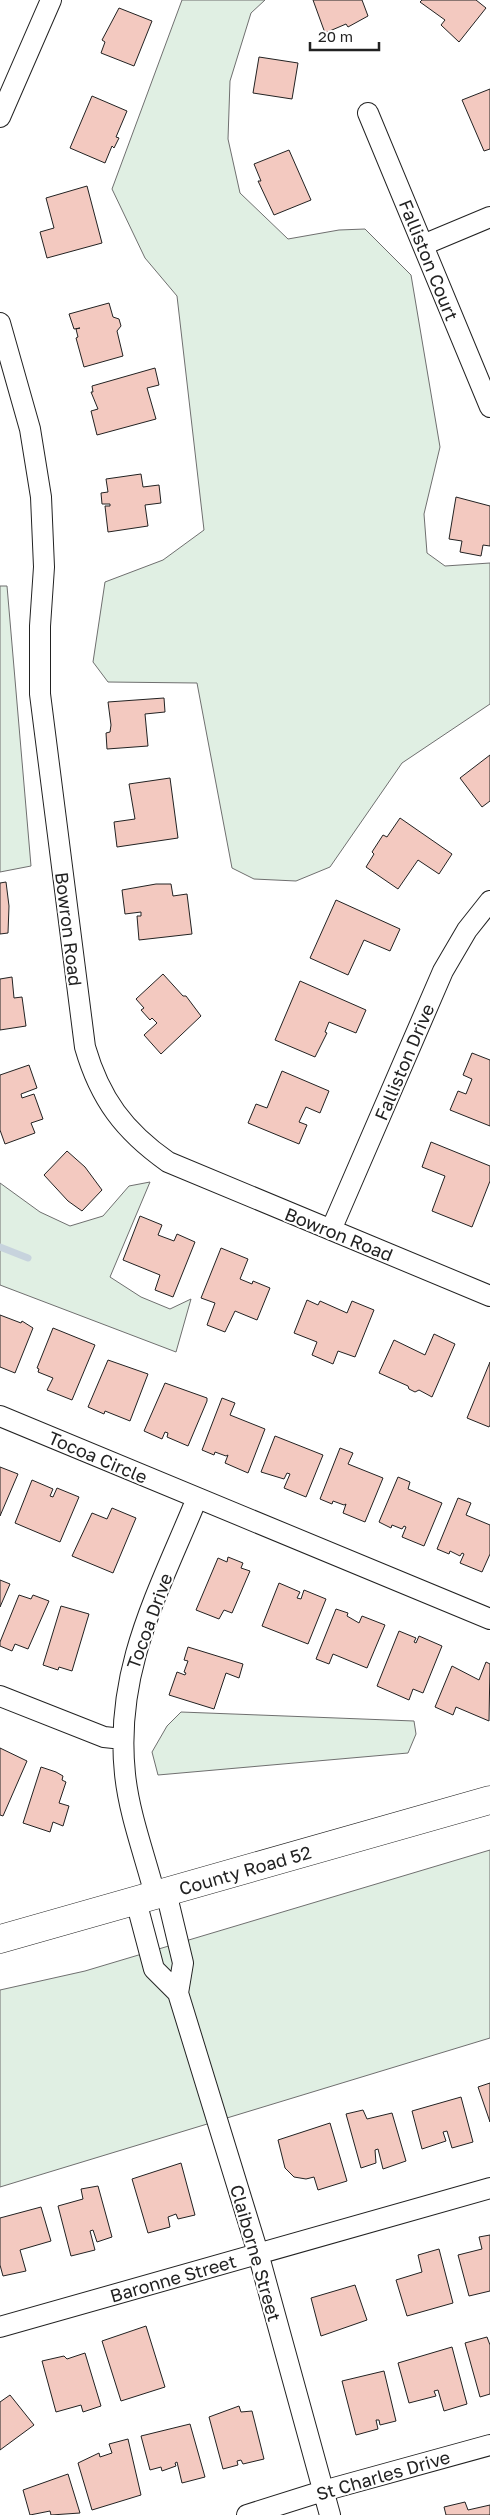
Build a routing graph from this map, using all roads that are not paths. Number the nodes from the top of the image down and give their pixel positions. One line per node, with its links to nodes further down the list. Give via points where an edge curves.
1 (51, 0): 3 (street)
2 (368, 113): 5 (street, Falliston Court)
3 (0, 117)
4 (490, 217): 5 (street)
5 (423, 245): 7 (street, Falliston Court)
6 (0, 323): 9 (street, Bowron Road, via 30,429 40,488 44,532 40,660 43,728 82,1024 92,1070 102,1092 129,1131 168,1162)
7 (490, 407)
8 (490, 901): 9 (street, Falliston Drive, via 467,930 443,971)
9 (331, 1230): 10 (street, Bowron Road)
10 (490, 1296)
11 (0, 1416): 12 (street, Tocoa Circle)
12 (197, 1498): 13 (street); 15 (street, Tocoa Drive, via 139,1640 126,1691)
13 (490, 1619)
14 (0, 1696): 15 (street, via 104,1737)
15 (123, 1739): 17 (street, Tocoa Drive, via 127,1784)
16 (490, 1800): 17 (main road, County Road 52)
17 (153, 1896): 18 (main road, County Road 52); 19 (street, Claiborne Street, via 183,1963); 19 (street, Claiborne Street, via 154,1968)
18 (0, 1940)
19 (178, 1993): 21 (street, Claiborne Street)
20 (490, 2188): 21 (street, Baronne Street)
21 (258, 2253): 22 (street, Baronne Street); 24 (street, Claiborne Street)
22 (0, 2327)
23 (490, 2445): 24 (street, St Charles Drive)
24 (323, 2491): 25 (street, St Charles Drive); 26 (street, Claiborne Street)
25 (247, 2515)
26 (330, 2515)

